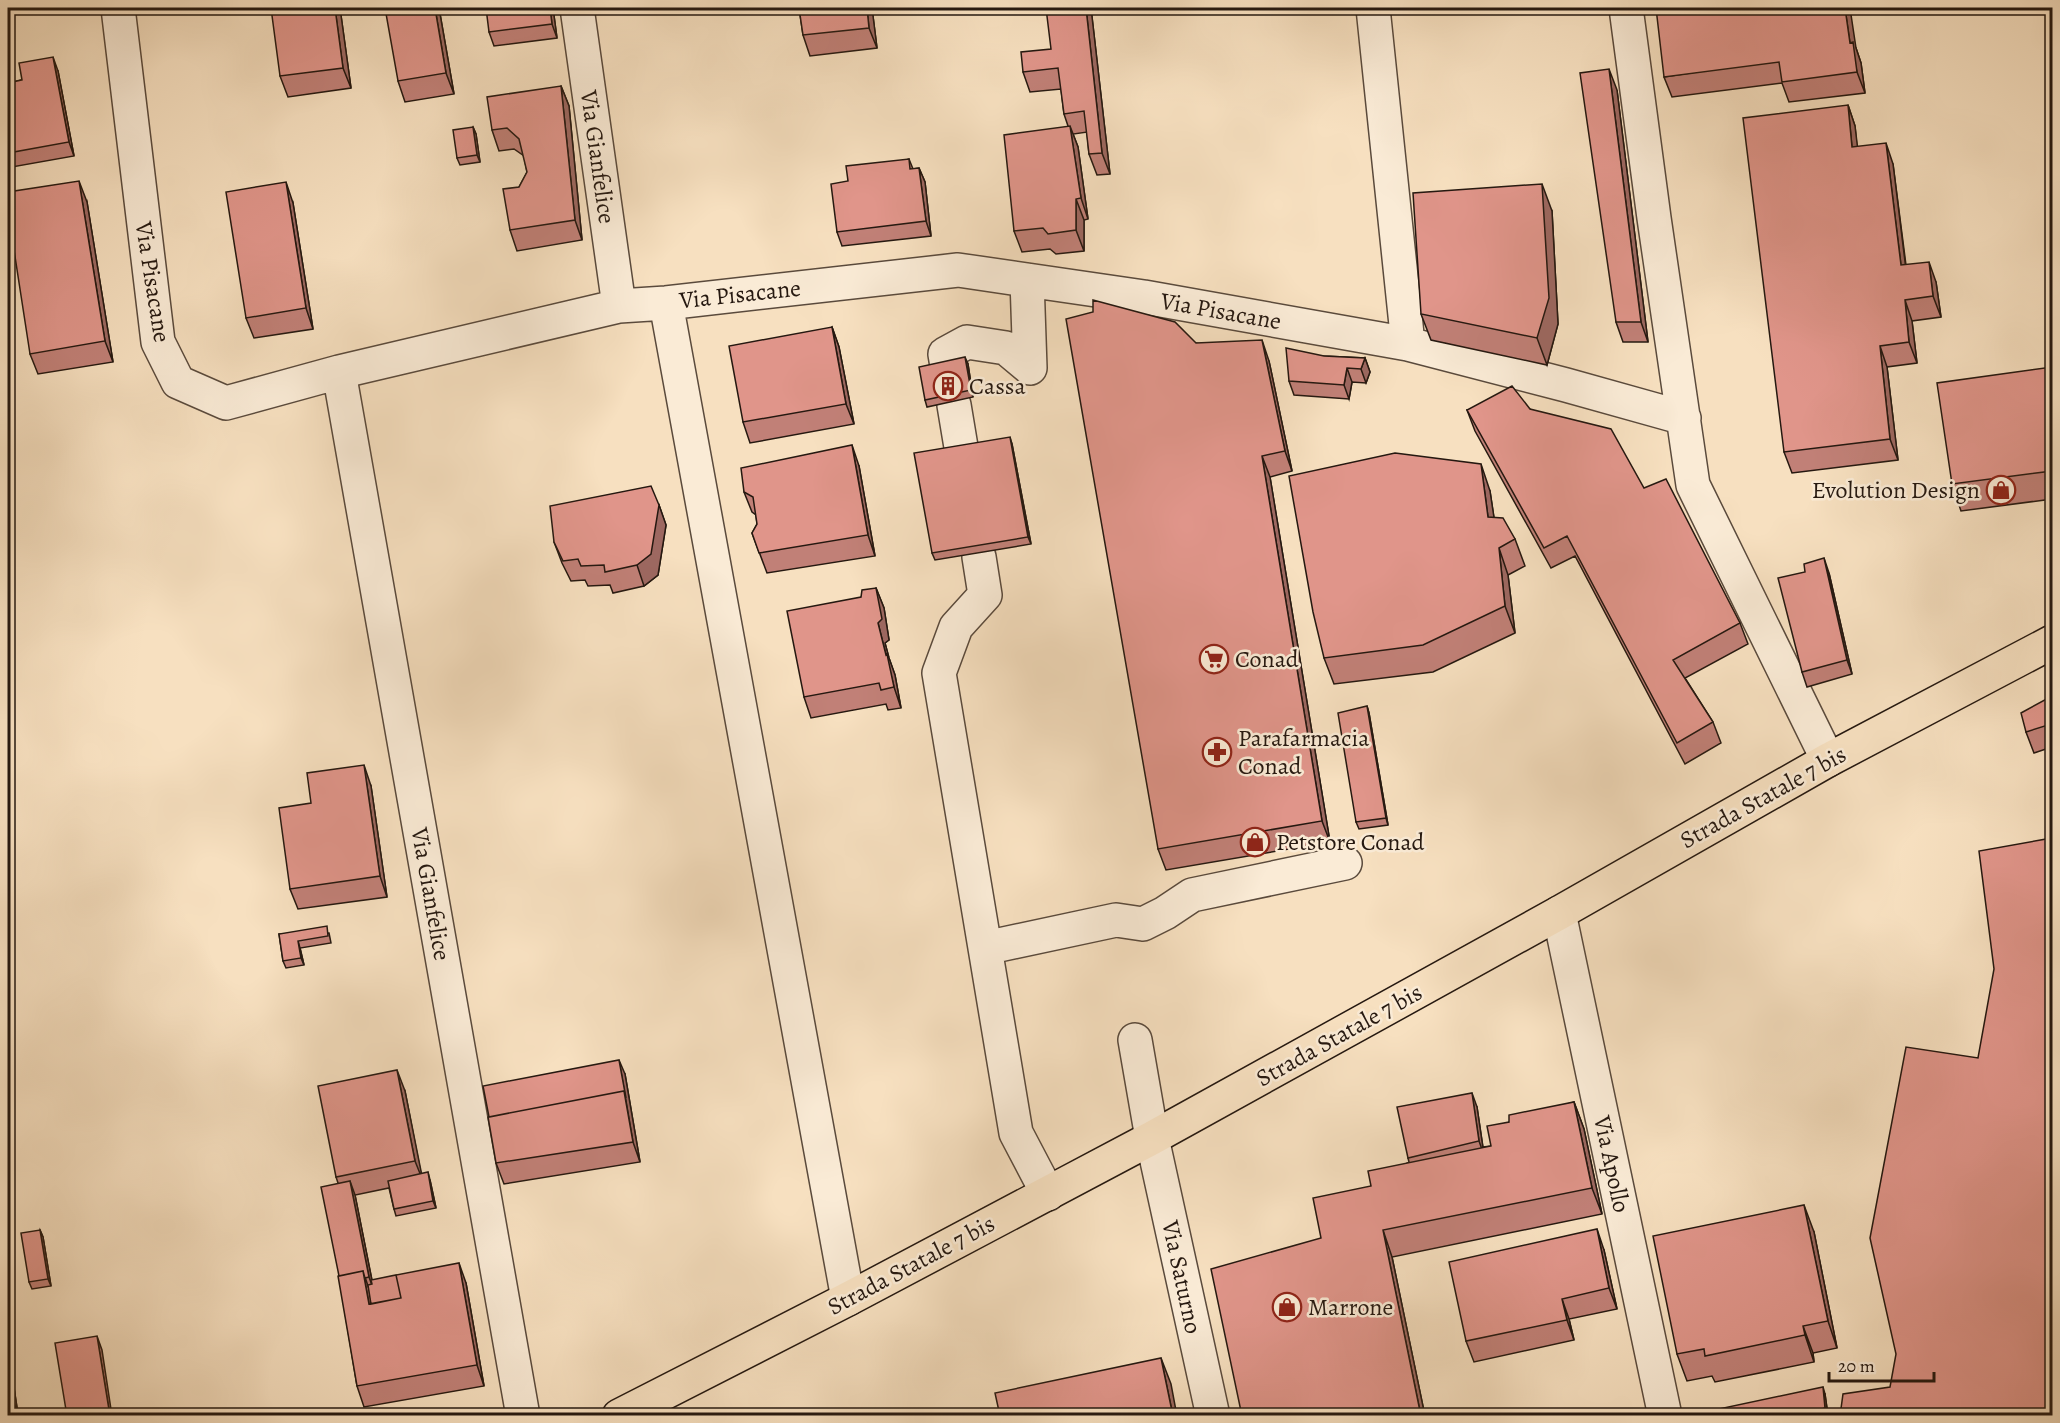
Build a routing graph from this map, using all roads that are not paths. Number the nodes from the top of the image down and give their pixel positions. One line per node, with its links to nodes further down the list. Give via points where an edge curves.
1 (118, 8): 10 (street, Via Pisacane, via 158,342 178,382 226,403)
2 (577, 8): 7 (street, Via Gianfelice)
3 (1373, 8): 8 (street)
4 (1626, 8): 12 (street)
5 (1027, 280): 6 (street, Via Pisacane, via 958,270); 8 (street, Via Pisacane); 9 (street, via 1030,368 1006,348 967,342 945,354)
6 (666, 303): 7 (street, Via Pisacane); 23 (street)
7 (619, 306): 10 (street, Via Pisacane)
8 (1408, 344): 12 (street, Via Pisacane)
9 (947, 366)
10 (339, 372): 24 (street, Via Gianfelice)
11 (954, 405): 13 (street)
12 (1684, 418): 16 (street, via 1692,485)
13 (961, 447)
14 (979, 557): 19 (street, via 985,595 956,627 939,672)
15 (2052, 642): 16 (main road, Strada Statale 7 bis)
16 (1828, 760): 18 (main road, Strada Statale 7 bis)
17 (1345, 863): 19 (street, via 1192,895 1143,924 1116,920)
18 (1559, 913): 21 (main road, Strada Statale 7 bis); 27 (street, Via Apollo)
19 (985, 948): 22 (street, via 1016,1133)
20 (1135, 1040): 21 (street, Via Saturno)
21 (1152, 1138): 22 (main road, Strada Statale 7 bis); 26 (street, Via Saturno)
22 (1048, 1194): 23 (main road, Strada Statale 7 bis)
23 (848, 1299): 25 (main road, Strada Statale 7 bis)
24 (523, 1416)
25 (619, 1416)
26 (1213, 1416)
27 (1665, 1416)

